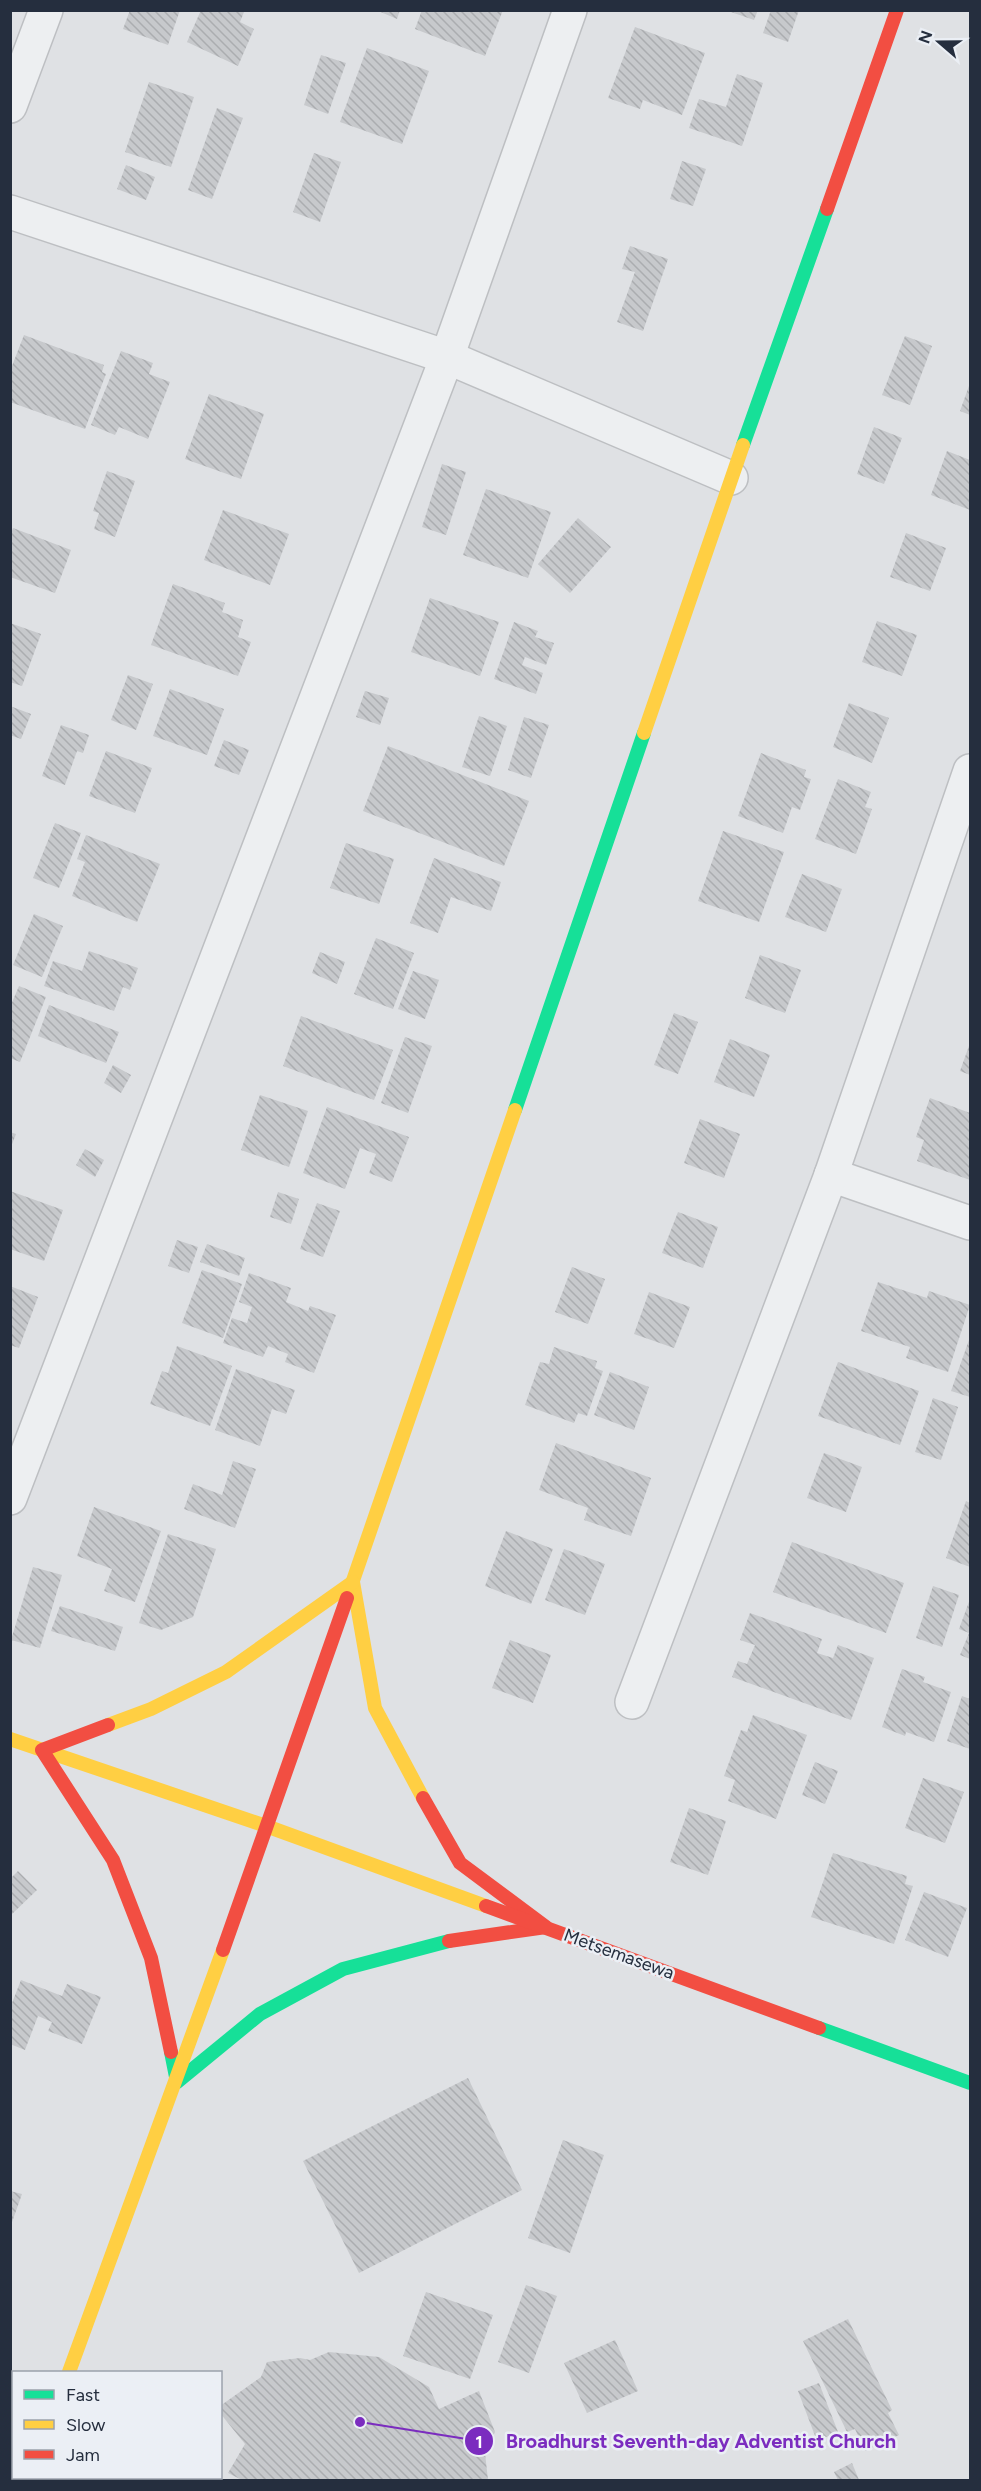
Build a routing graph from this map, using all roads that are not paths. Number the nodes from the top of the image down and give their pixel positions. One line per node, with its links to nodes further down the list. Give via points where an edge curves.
1 (46, 10): 4 (street)
2 (570, 10): 6 (street)
3 (897, 10): 7 (street)
4 (10, 106)
5 (10, 212): 6 (street)
6 (447, 357): 7 (street); 11 (street)
7 (732, 478): 12 (street)
8 (970, 771): 9 (street)
9 (831, 1175): 10 (street); 13 (street)
10 (970, 1223)
11 (10, 1498)
12 (353, 1582): 15 (street, via 226,1672 151,1709); 16 (street); 17 (street, via 375,1708 418,1790 460,1863)
13 (632, 1702)
14 (10, 1740): 15 (street, Metsemasewa)
15 (42, 1750): 16 (street, Metsemasewa); 18 (street, via 113,1860 151,1958)
16 (266, 1826): 17 (street, Metsemasewa); 18 (street)
17 (546, 1927): 18 (street, via 436,1943 342,1969 260,2014); 19 (street, Metsemasewa)
18 (177, 2082): 20 (street)
19 (970, 2083)
20 (70, 2371)

